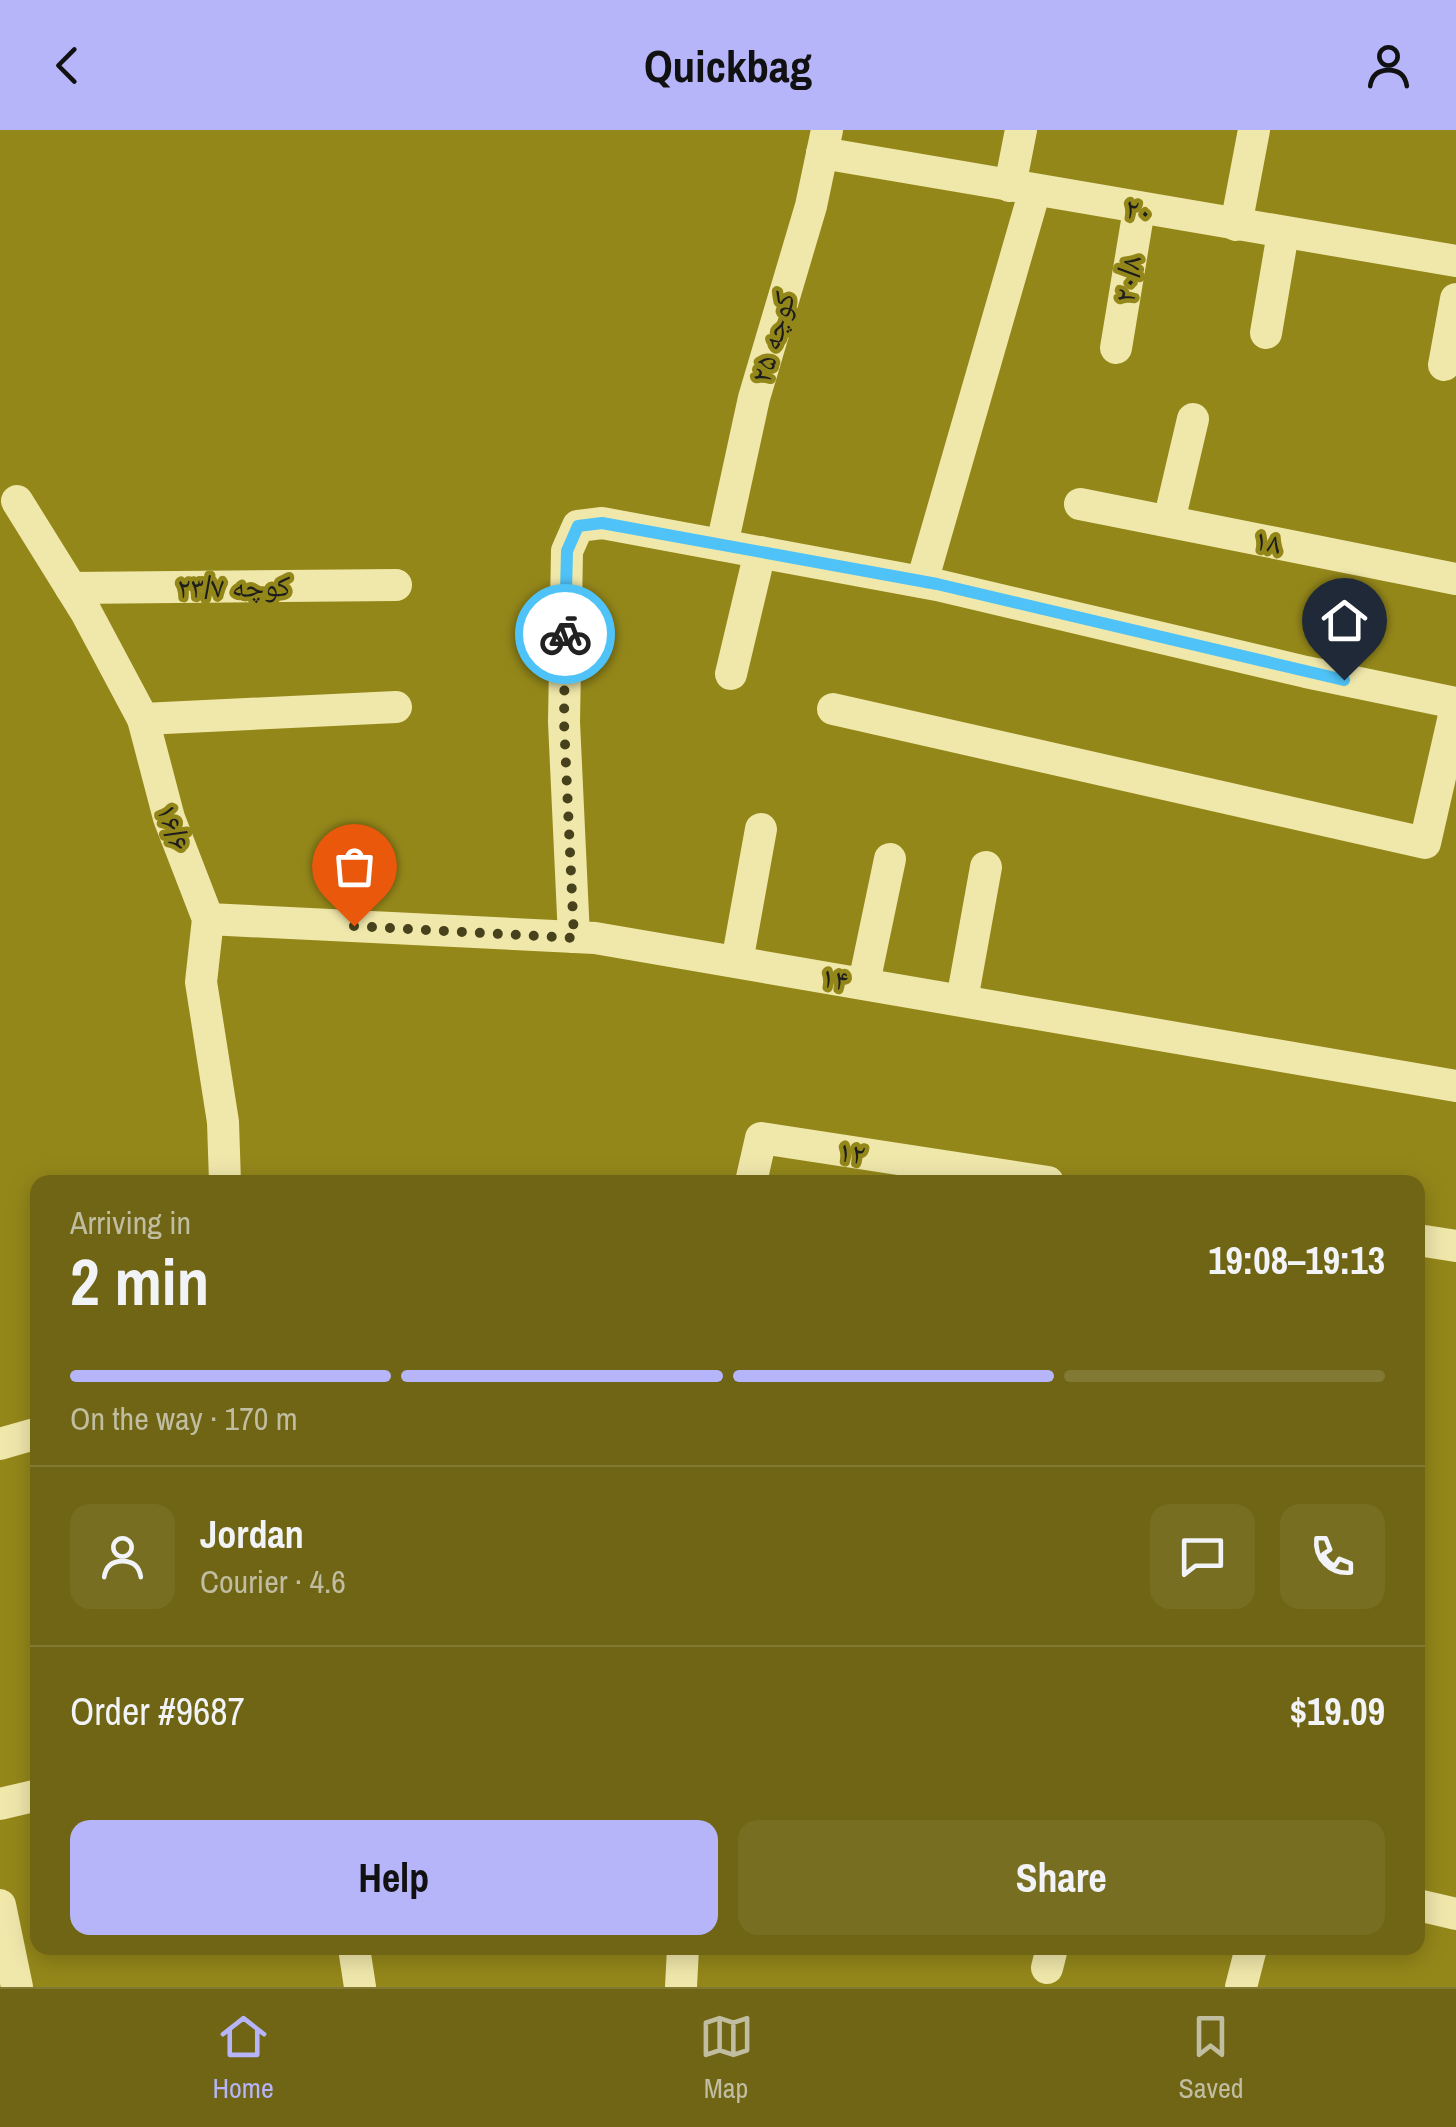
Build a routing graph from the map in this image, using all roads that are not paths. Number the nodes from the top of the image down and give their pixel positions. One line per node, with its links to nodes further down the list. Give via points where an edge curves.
1 (1021, 130): 4 (street)
2 (1254, 130): 6 (street)
3 (824, 142): 4 (street, ۲۰); 17 (street, کوچه ۲۵, via 754,398)
4 (1022, 188): 5 (street, ۲۰); 20 (street)
5 (1139, 209): 6 (street, ۲۰); 11 (street, ۲۰/۸)
6 (1236, 225): 7 (street, ۲۰)
7 (1283, 233): 8 (street, ۲۰); 10 (street)
8 (1456, 261)
9 (1456, 299): 12 (street)
10 (1266, 333)
11 (1116, 348)
12 (1444, 365)
13 (1192, 418): 16 (street)
14 (17, 501): 22 (street, ۱۶/۶)
15 (1080, 504): 16 (street, ۱۸)
16 (1169, 521): 19 (street, ۱۸)
17 (722, 545): 18 (street); 32 (street, via 602,523 578,526 567,551 564,722)
18 (760, 552): 20 (street); 23 (street)
19 (1456, 579)
20 (922, 582): 24 (street)
21 (396, 584): 22 (street, کوچه ۲۳/۷)
22 (71, 588): 27 (street, ۱۶/۶)
23 (731, 674)
24 (1456, 705): 26 (street, via 1425,843)
25 (396, 706): 27 (street)
26 (834, 708)
27 (143, 719): 31 (street, ۱۶/۶, via 169,818)
28 (760, 829): 33 (street)
29 (890, 859): 34 (street)
30 (986, 866): 35 (street)
31 (208, 919): 32 (street, ۱۴); 37 (street, ۱۶/۶, via 201,982)
32 (574, 938): 33 (street, ۱۴)
33 (737, 962): 34 (street, ۱۴)
34 (864, 983): 35 (street, ۱۴)
35 (962, 1000): 36 (street, ۱۴)
36 (1456, 1086)
37 (225, 1175)
38 (753, 1175): 39 (street, ۱۲, via 761,1138)
39 (1002, 1175)
40 (1425, 1241): 41 (street)
41 (1456, 1246)
42 (30, 1436): 43 (street)
43 (0, 1444)
44 (30, 1797): 45 (street)
45 (0, 1804)
46 (0, 1905): 52 (street)
47 (1425, 1907): 48 (street)
48 (1456, 1914)
49 (355, 1955): 53 (street)
50 (682, 1955): 54 (street)
51 (1249, 1955): 55 (street)
52 (17, 1987)
53 (360, 1987)
54 (680, 1987)
55 (1241, 1987)

